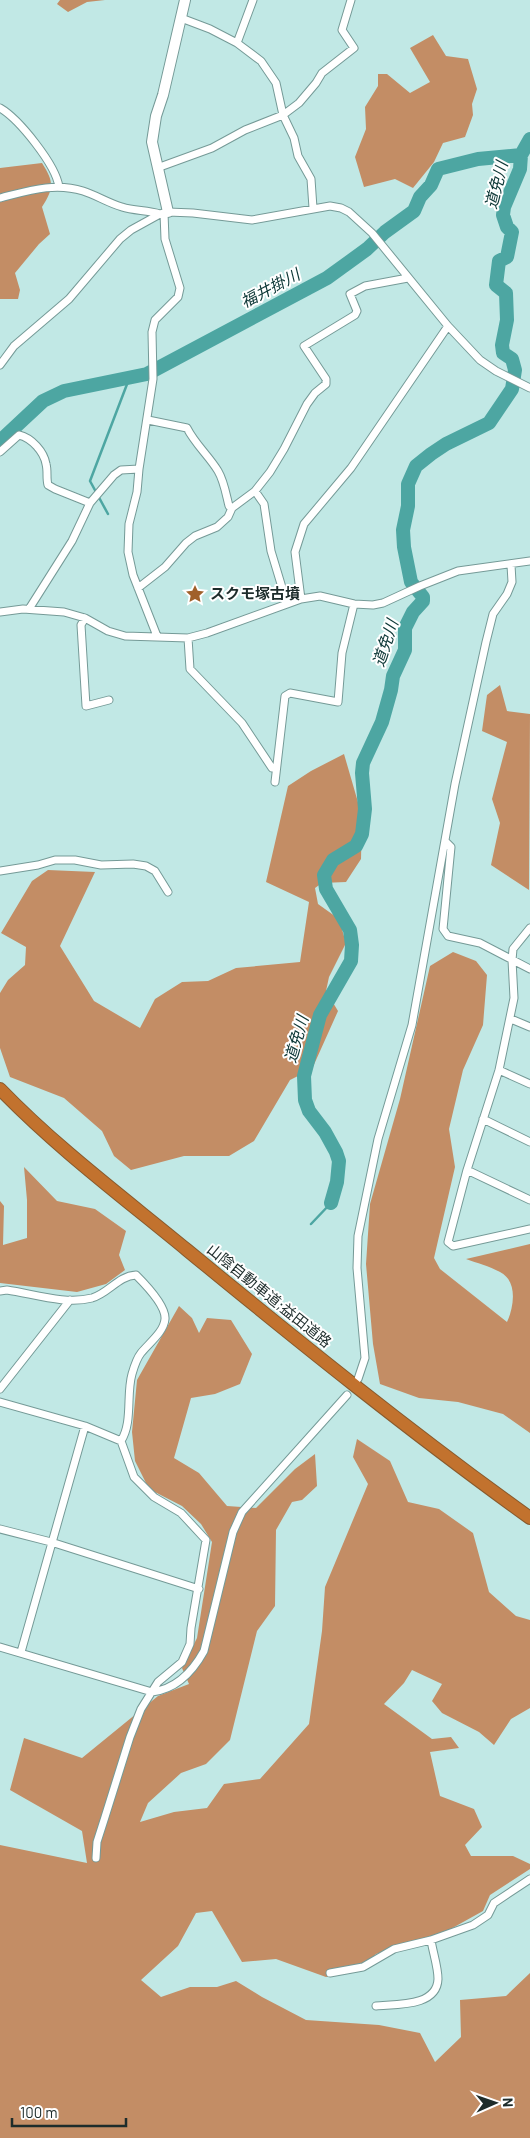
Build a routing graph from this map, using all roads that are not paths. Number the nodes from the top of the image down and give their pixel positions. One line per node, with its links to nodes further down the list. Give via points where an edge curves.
1 (186, 0): 4 (street)
2 (252, 0): 5 (street)
3 (351, 0): 7 (street, via 342,30 354,48 322,73 299,103)
4 (181, 18): 5 (street); 8 (street, via 156,116 152,142)
5 (237, 43): 7 (street, via 261,61 276,83)
6 (0, 108): 9 (street, via 39,148 58,177)
7 (283, 114): 8 (street, via 212,148); 11 (street, via 298,156 311,179)
8 (157, 168): 12 (street)
9 (59, 187): 10 (street, via 39,188); 12 (street, via 84,191 125,208)
10 (0, 198)
11 (313, 208): 12 (street, via 252,220); 13 (street, via 330,206 349,212 372,233)
12 (164, 213): 15 (street, via 120,239 69,299 14,346); 17 (street, via 165,239 180,288 178,297 154,320 153,379)
13 (408, 278): 14 (street); 20 (street, via 365,286 350,294 357,311 355,315 304,346 326,379 326,384 307,404 284,449)
14 (448, 326): 16 (street, via 480,360); 26 (street, via 351,468 304,524 294,552)
15 (0, 365)
16 (530, 388)
17 (148, 420): 19 (street); 22 (street, via 187,428 218,470)
18 (0, 452): 21 (street, via 20,435 24,436 43,455 48,484 55,490)
19 (139, 469): 21 (street, via 121,470); 25 (street, via 129,524 128,552)
20 (255, 491): 22 (street); 27 (street, via 264,504 271,551)
21 (90, 503): 29 (street, via 72,541)
22 (232, 508): 25 (street, via 217,527 186,543 165,567)
23 (530, 561): 24 (street)
24 (511, 565): 28 (street, via 458,571 382,603); 37 (street, via 512,582 493,614)
25 (138, 588): 32 (street)
26 (301, 599): 27 (street); 28 (street, via 320,596)
27 (287, 604): 33 (street)
28 (354, 604): 35 (street, via 342,653 338,702 290,693 285,696)
29 (29, 609): 30 (street); 31 (street, via 64,612)
30 (0, 612)
31 (85, 618): 32 (street, via 125,636); 34 (street, via 82,624 86,706)
32 (157, 636): 33 (street)
33 (188, 638): 35 (street, via 190,669 242,723 272,768)
34 (109, 700)
35 (276, 767): 36 (street)
36 (275, 782)
37 (445, 842): 41 (street, via 451,847 443,929 448,936 480,943); 55 (street, via 412,1025 378,1139 358,1236 357,1268 365,1358)
38 (0, 871): 39 (street, via 38,866 55,860 101,865 133,864 155,871)
39 (168, 892)
40 (530, 928): 41 (street, via 514,949)
41 (512, 960): 42 (street); 43 (street, via 514,998)
42 (530, 969)
43 (511, 1019): 44 (street); 45 (street)
44 (530, 1027)
45 (499, 1070): 46 (street); 48 (street)
46 (530, 1084)
47 (0, 1089): 61 (highway, 山陰自動車道;益田道路, via 54,1140 363,1393)
48 (483, 1119): 49 (street); 50 (street)
49 (530, 1142)
50 (467, 1170): 51 (street); 52 (street, via 448,1242 452,1246)
51 (530, 1200)
52 (530, 1229)
53 (0, 1291): 54 (street)
54 (70, 1300): 56 (street); 60 (street, via 94,1298 128,1275 136,1275 163,1309 163,1327 140,1354 132,1374 126,1432)
55 (358, 1379)
56 (0, 1389)
57 (347, 1395): 67 (street, via 242,1512 233,1532 204,1651 195,1668 176,1683)
58 (0, 1402): 59 (street)
59 (85, 1426): 60 (street); 63 (street)
60 (121, 1441): 64 (street, via 134,1477 154,1497 181,1513 206,1540)
61 (528, 1517)
62 (0, 1529): 63 (street)
63 (51, 1542): 64 (street); 66 (street)
64 (199, 1589): 67 (street, via 190,1644 182,1662 158,1682)
65 (0, 1647): 66 (street)
66 (21, 1652): 67 (street)
67 (152, 1692): 68 (street, via 130,1737 97,1842)
68 (96, 1858)
69 (530, 1879): 70 (street, via 494,1903 488,1915 474,1926)
70 (431, 1940): 71 (street, via 394,1949 363,1967); 72 (street, via 438,1978 436,1990 430,1998)
71 (330, 1973)
72 (376, 2006)

